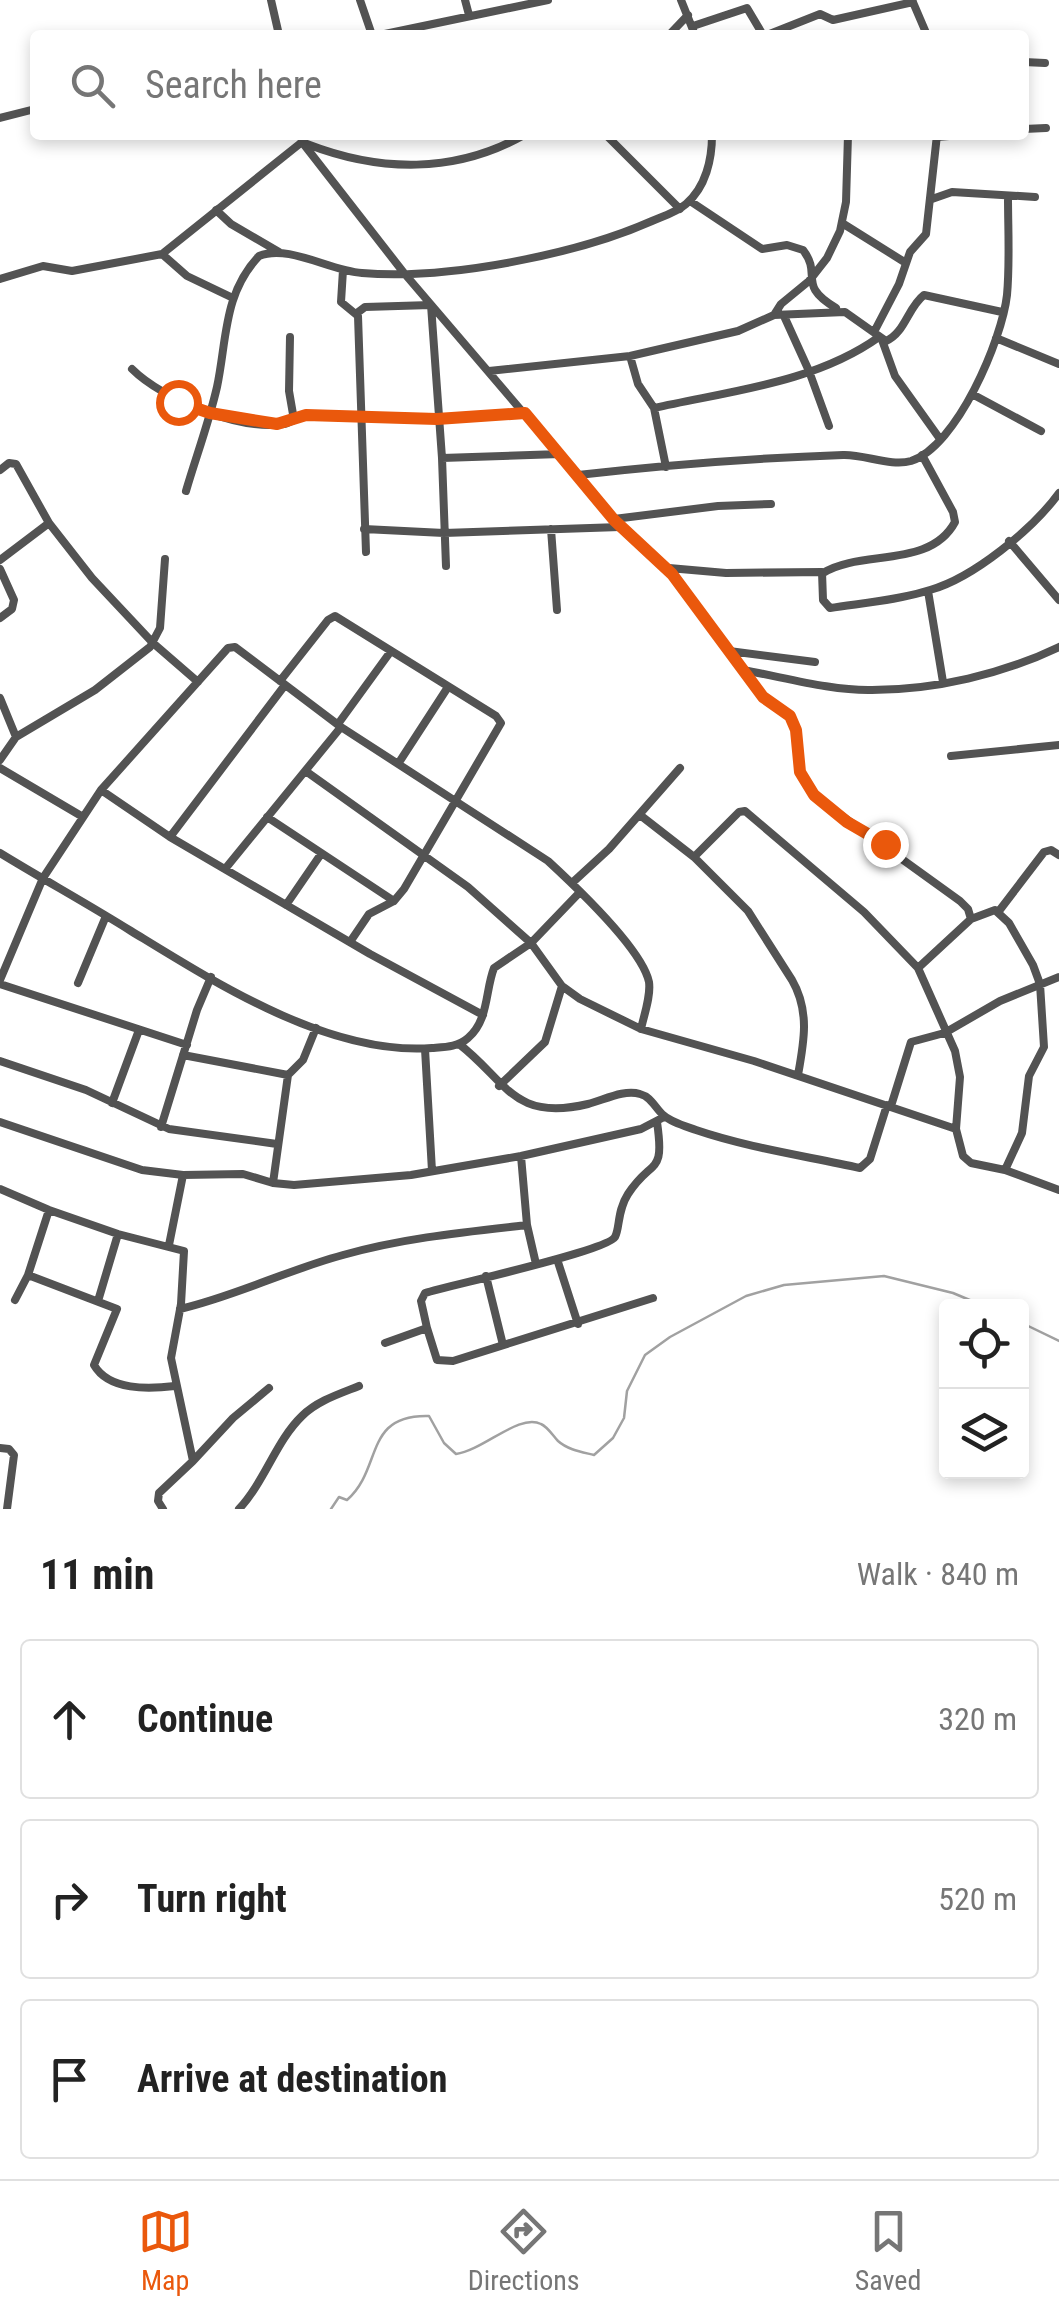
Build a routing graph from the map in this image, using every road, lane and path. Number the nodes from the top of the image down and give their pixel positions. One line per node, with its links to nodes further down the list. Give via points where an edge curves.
1 (270, 0): 9 (street)
2 (360, 0): 10 (street)
3 (466, 0): 7 (street)
4 (548, 0): 7 (street)
5 (681, 0): 8 (street)
6 (913, 1): 15 (street, via 832,20 820,14); 16 (street)
7 (469, 15): 11 (street)
8 (688, 15): 12 (street); 13 (street)
9 (278, 30)
10 (370, 30)
11 (402, 30)
12 (674, 30)
13 (694, 30): 14 (street, via 747,8)
14 (762, 30)
15 (778, 30)
16 (925, 30)
17 (1029, 62): 18 (street)
18 (1045, 64)
19 (30, 110): 20 (street)
20 (0, 118)
21 (1046, 128): 22 (street)
22 (1029, 130)
23 (300, 140): 36 (street)
24 (304, 140): 42 (street)
25 (307, 140): 26 (street, via 350,158 433,166)
26 (515, 140)
27 (611, 140): 35 (street)
28 (712, 140): 34 (street, via 707,173)
29 (848, 140): 37 (street)
30 (937, 140): 33 (street)
31 (1008, 197): 32 (street); 33 (street, via 952,192); 49 (street)
32 (1035, 197)
33 (932, 199): 40 (street, via 926,234)
34 (690, 201): 35 (street); 44 (street, via 762,249 803,250 812,270)
35 (680, 209): 42 (street, via 568,249)
36 (216, 210): 38 (street); 39 (street)
37 (842, 223): 40 (street); 44 (street)
38 (281, 253): 41 (street); 45 (street, via 259,256)
39 (162, 254): 43 (street, via 80,270 43,266); 45 (street, via 187,276)
40 (906, 263): 52 (street)
41 (343, 270): 42 (street); 48 (street, via 341,302)
42 (404, 272): 46 (street)
43 (0, 278)
44 (809, 282): 47 (street); 50 (street, via 780,304)
45 (232, 298): 61 (street)
46 (431, 304): 48 (street); 57 (street); 64 (street)
47 (840, 311): 50 (street); 52 (street)
48 (357, 312): 63 (street)
49 (1002, 312): 52 (street, via 924,295 894,338); 53 (street)
50 (779, 316): 54 (street); 58 (street)
51 (290, 336): 65 (street)
52 (878, 336): 58 (street); 68 (street, via 895,376)
53 (996, 338): 55 (street); 59 (street)
54 (630, 356): 57 (street); 60 (street)
55 (1059, 364)
56 (132, 370): 61 (street, via 159,393)
57 (489, 371): 62 (street)
58 (809, 371): 60 (street); 66 (street)
59 (972, 394): 67 (street); 68 (street)
60 (654, 408): 72 (street)
61 (210, 413): 65 (street, via 277,424); 75 (street)
62 (525, 413): 64 (street); 69 (street)
63 (364, 418): 64 (street); 65 (street); 80 (street)
64 (437, 419): 71 (street)
65 (294, 420)
66 (828, 426)
67 (1042, 431)
68 (940, 439): 70 (street)
69 (560, 454): 71 (street); 74 (street)
70 (922, 455): 72 (street, via 901,462 848,455); 90 (street, via 953,512 950,532 916,550)
71 (442, 458): 82 (street)
72 (666, 467): 74 (street)
73 (0, 470): 78 (street, via 16,464)
74 (578, 475): 79 (street)
75 (186, 491)
76 (1059, 493): 83 (street)
77 (771, 504): 79 (street)
78 (49, 523): 86 (street); 95 (street)
79 (617, 523): 81 (street); 88 (street)
80 (364, 528): 82 (street); 84 (street)
81 (551, 529): 82 (street); 93 (street)
82 (444, 534): 87 (street)
83 (1009, 541): 91 (street, via 975,569); 92 (street)
84 (366, 552)
85 (165, 559): 95 (street)
86 (0, 560)
87 (446, 566)
88 (664, 567): 90 (street); 98 (street)
89 (0, 569): 94 (street, via 14,600)
90 (824, 573): 91 (street, via 823,600 830,608)
91 (928, 591): 102 (street)
92 (1059, 600)
93 (557, 610)
94 (0, 618)
95 (153, 643): 101 (street); 107 (street, via 96,690)
96 (1059, 647): 102 (street, via 1009,668)
97 (391, 651): 103 (street, via 332,616); 104 (street); 106 (street)
98 (729, 651): 99 (street); 100 (street)
99 (815, 662)
100 (743, 670): 102 (street, via 871,690); 134 (street, via 768,703 793,721 800,772 814,795 960,901)
101 (198, 682): 103 (street, via 232,646); 115 (street)
102 (943, 682)
103 (283, 684): 106 (street); 120 (street)
104 (448, 687): 111 (street); 116 (street, via 501,723)
105 (0, 698): 107 (street)
106 (339, 726): 111 (street); 114 (street)
107 (16, 736): 110 (street)
108 (1059, 745): 109 (street)
109 (951, 756)
110 (0, 760)
111 (398, 764): 116 (street)
112 (0, 768): 118 (street)
113 (680, 768): 117 (street)
114 (307, 772): 119 (street); 124 (street)
115 (101, 790): 118 (street); 120 (street)
116 (454, 800): 124 (street); 128 (street)
117 (640, 815): 125 (street); 128 (street)
118 (83, 817): 127 (street)
119 (267, 818): 122 (street); 126 (street)
120 (170, 837): 126 (street)
121 (0, 854): 127 (street)
122 (321, 854): 130 (street); 131 (street)
123 (1059, 854): 132 (street, via 1044,852)
124 (425, 856): 130 (street); 136 (street)
125 (694, 857): 137 (street, via 745,811 864,912); 154 (street, via 748,911 798,990 806,1030)
126 (225, 869): 131 (street)
127 (43, 878): 133 (street); 140 (street)
128 (572, 884): 129 (street)
129 (580, 892): 136 (street); 146 (street, via 646,974 650,986)
130 (394, 901): 135 (street, via 370,914)
131 (286, 906): 135 (street)
132 (998, 910): 134 (street); 142 (street)
133 (106, 916): 138 (street); 141 (street)
134 (971, 919): 137 (street)
135 (350, 942): 144 (street)
136 (531, 943): 143 (street); 144 (street, via 494,968)
137 (918, 968): 148 (street)
138 (211, 977): 145 (street); 151 (street)
139 (1059, 977): 142 (street)
140 (0, 982): 147 (street)
141 (78, 983)
142 (1040, 984): 148 (street); 164 (street, via 1044,1047 1029,1076 1022,1133)
143 (562, 986): 146 (street); 155 (street, via 544,1042)
144 (483, 1014): 149 (street)
145 (316, 1028): 150 (street, via 376,1046); 153 (street, via 304,1060)
146 (640, 1029): 154 (street)
147 (139, 1030): 151 (street); 156 (street)
148 (948, 1032): 157 (street, via 911,1042); 161 (street, via 960,1078)
149 (459, 1044): 150 (street); 155 (street)
150 (425, 1049): 165 (street)
151 (185, 1050): 153 (street); 160 (street)
152 (0, 1061): 156 (street)
153 (288, 1075): 162 (street)
154 (798, 1075): 157 (street)
155 (499, 1086): 158 (street, via 543,1107 571,1108 635,1092 646,1096)
156 (112, 1104): 160 (street)
157 (889, 1106): 158 (street, via 862,1168); 161 (street)
158 (661, 1119): 163 (street); 174 (street, via 657,1164 621,1206 615,1238)
159 (0, 1122): 166 (street, via 142,1170)
160 (161, 1127): 162 (street)
161 (956, 1129): 164 (street, via 966,1160)
162 (277, 1144): 167 (street)
163 (521, 1156): 165 (street); 171 (street)
164 (1005, 1170): 169 (street)
165 (432, 1171): 167 (street, via 323,1185)
166 (183, 1175): 167 (street, via 242,1174); 173 (street)
167 (273, 1183)
168 (0, 1189): 170 (street)
169 (1059, 1190)
170 (49, 1210): 172 (street); 176 (street)
171 (527, 1225): 175 (street); 181 (street, via 340,1255)
172 (118, 1234): 173 (street); 180 (street)
173 (169, 1245): 181 (street, via 185,1253)
174 (558, 1259): 175 (street); 182 (street)
175 (536, 1264): 177 (street)
176 (28, 1275): 179 (street); 180 (street)
177 (486, 1276): 183 (street, via 423,1294); 185 (street)
178 (654, 1298): 182 (street)
179 (15, 1300)
180 (98, 1302): 186 (street, via 118,1312 95,1369 132,1388)
181 (180, 1309): 186 (street, via 172,1358)
182 (578, 1324): 185 (street)
183 (427, 1328): 184 (street); 185 (street, via 441,1362)
184 (385, 1343)
185 (504, 1345)
186 (176, 1386): 190 (street)
187 (359, 1386): 193 (street, via 301,1416)
188 (268, 1388): 190 (street)
189 (0, 1448): 191 (street, via 14,1455)
190 (194, 1461): 192 (street, via 159,1493)
191 (7, 1509)
192 (162, 1509)
193 (239, 1509)

